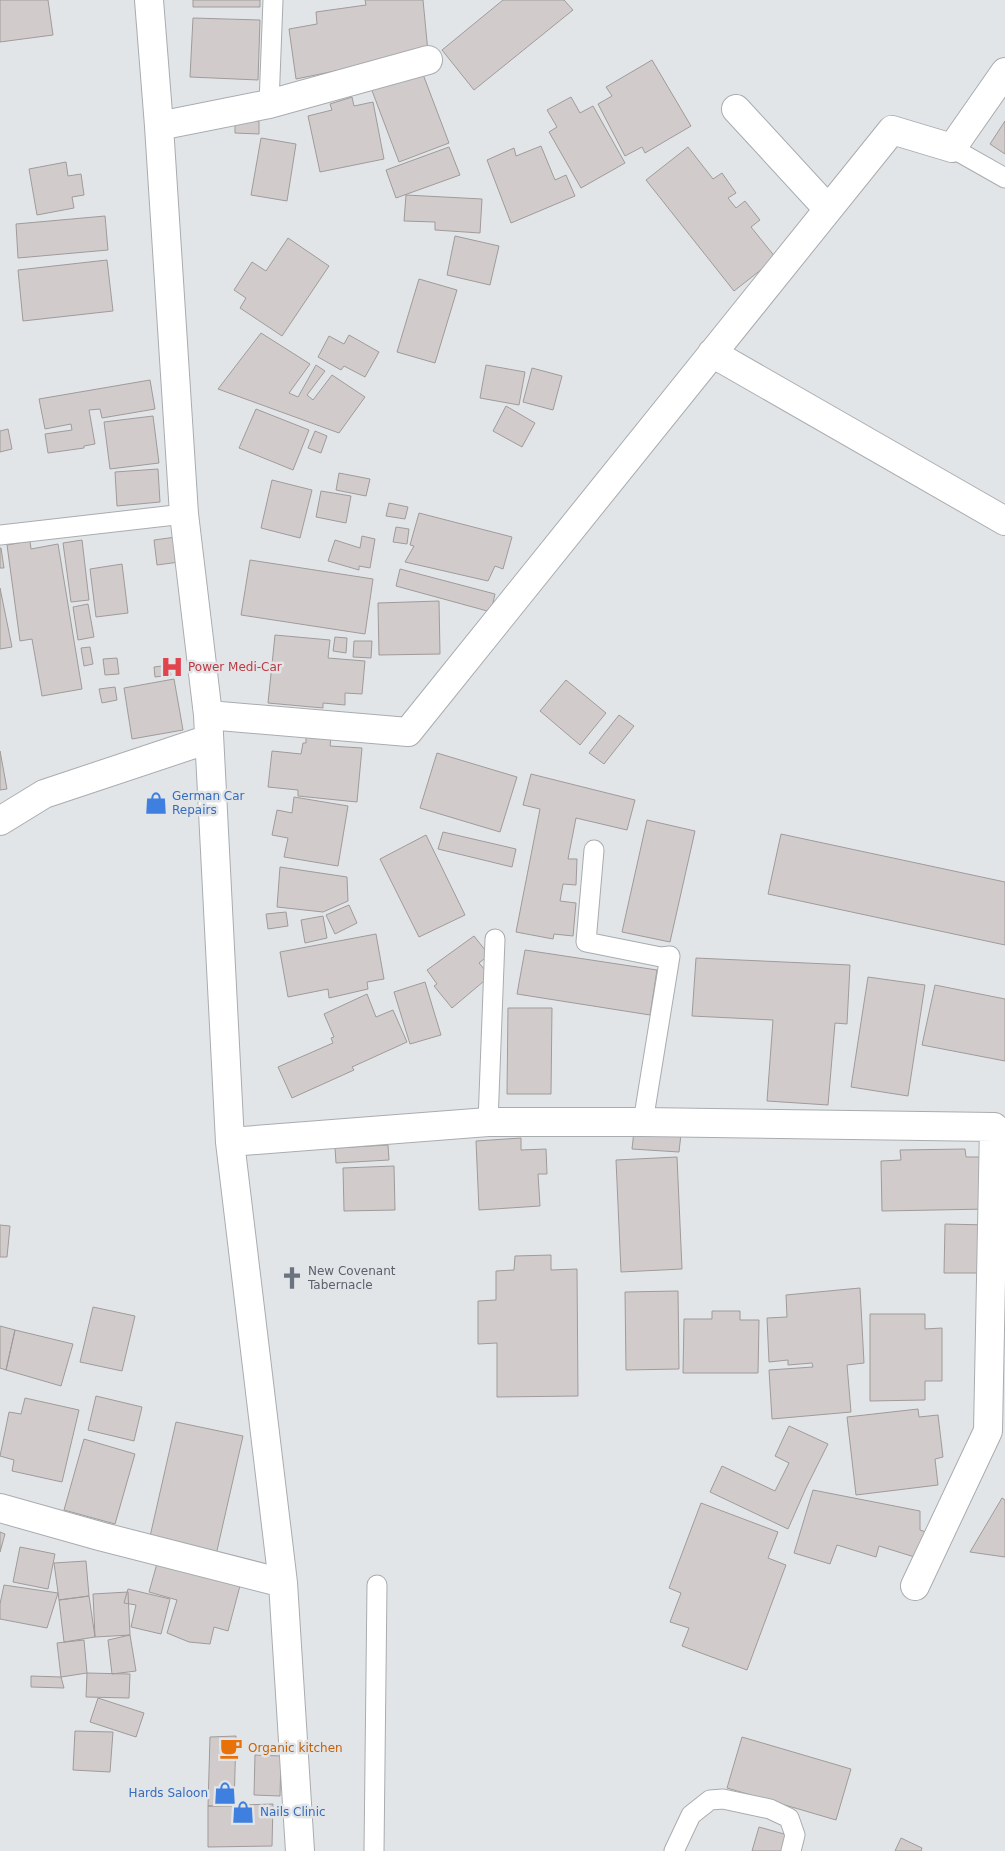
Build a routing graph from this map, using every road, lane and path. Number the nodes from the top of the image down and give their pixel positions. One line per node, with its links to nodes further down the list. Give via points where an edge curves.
1 (149, 0): 7 (street)
2 (274, 0): 5 (lane)
3 (428, 60): 5 (street)
4 (1005, 72): 8 (street)
5 (269, 104): 7 (street)
6 (736, 109): 10 (street)
7 (159, 126): 12 (street)
8 (952, 148): 9 (lane); 10 (street, via 892,130)
9 (1005, 178)
10 (828, 209): 11 (street)
11 (712, 354): 13 (street); 15 (street, via 408,732)
12 (184, 514): 14 (lane); 15 (street)
13 (1005, 521)
14 (0, 535)
15 (209, 727): 16 (street, via 44,794); 21 (street)
16 (0, 821)
17 (594, 850): 20 (lane, via 586,942 670,956)
18 (495, 939): 19 (lane)
19 (488, 1122): 20 (street); 21 (street)
20 (643, 1122): 25 (street, via 994,1127 988,1431)
21 (230, 1142): 23 (street)
22 (0, 1508): 23 (street)
23 (282, 1583): 26 (street)
24 (376, 1585): 27 (lane)
25 (915, 1586)
26 (300, 1851)
27 (374, 1851)
28 (674, 1851): 29 (lane, via 691,1815 710,1800 723,1799 770,1809 789,1818 795,1835)
29 (791, 1851)

